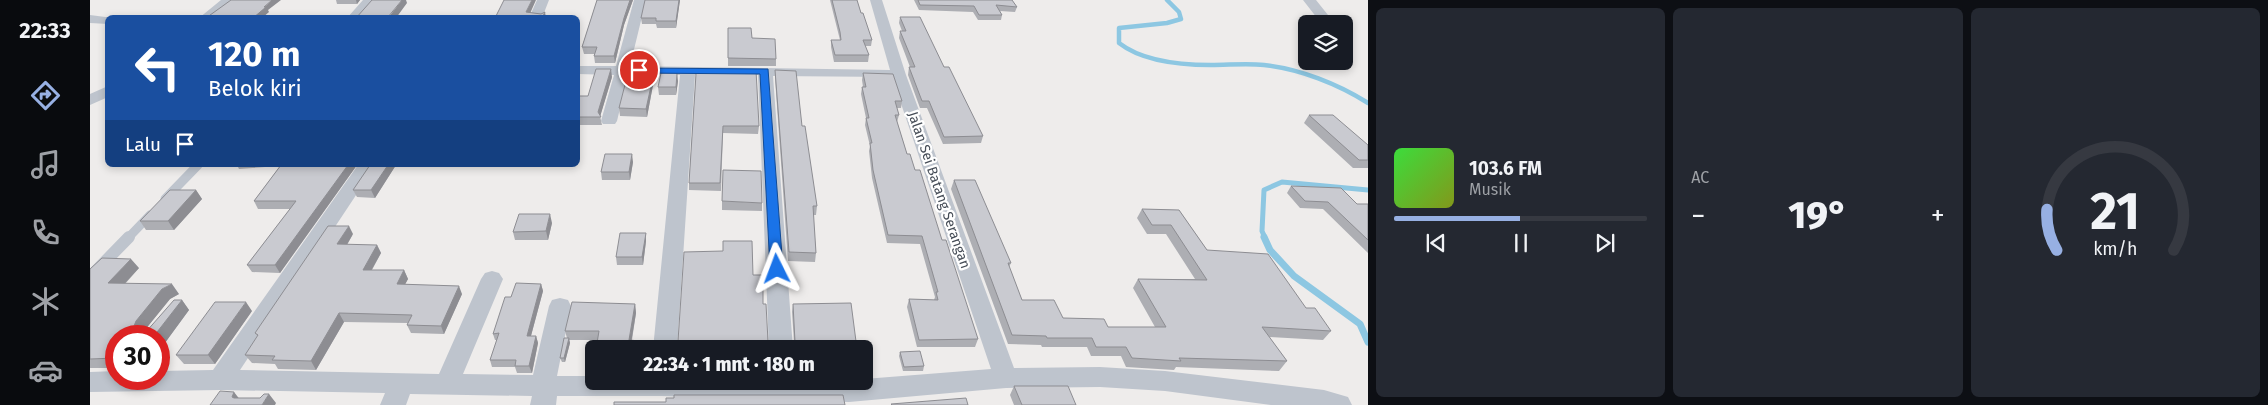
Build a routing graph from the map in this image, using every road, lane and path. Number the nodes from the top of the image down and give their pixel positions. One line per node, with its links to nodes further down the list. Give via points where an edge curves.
1 (229, 0): 7 (street)
2 (370, 0): 8 (street)
3 (543, 0): 9 (street)
4 (640, 0): 14 (street)
5 (876, 0): 17 (street, Jalan Sei Batang Serangan)
6 (1309, 0): 10 (street)
7 (209, 15)
8 (356, 15)
9 (536, 15)
10 (1321, 15)
11 (90, 19): 12 (street)
12 (105, 20)
13 (580, 70): 14 (street)
14 (622, 70): 15 (street); 20 (street)
15 (688, 71): 16 (street); 26 (street)
16 (765, 71): 17 (street); 27 (street)
17 (899, 75): 28 (street, Jalan Sei Batang Serangan)
18 (105, 92): 19 (street)
19 (90, 100)
20 (609, 121)
21 (196, 167): 23 (lane)
22 (366, 167): 30 (street)
23 (90, 277)
24 (492, 279): 32 (street)
25 (560, 306): 34 (street)
26 (666, 340)
27 (780, 340)
28 (1006, 378): 37 (street); 38 (street, via 1100,377 1165,381)
29 (170, 380): 30 (street)
30 (220, 380): 31 (street)
31 (268, 381): 36 (street); 39 (street)
32 (447, 383): 34 (street); 36 (street)
33 (662, 391): 34 (street); 35 (street)
34 (544, 392)
35 (784, 392): 37 (street)
36 (397, 394)
37 (850, 398)
38 (1331, 403)
39 (254, 405)

